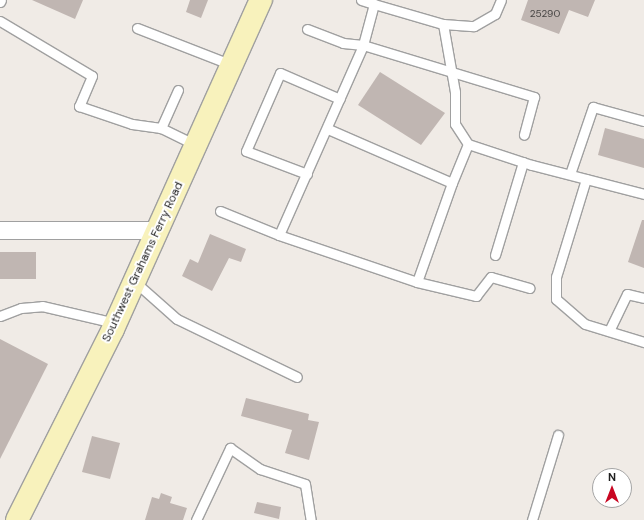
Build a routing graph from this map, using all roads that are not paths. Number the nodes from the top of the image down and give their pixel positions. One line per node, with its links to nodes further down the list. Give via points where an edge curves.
1 (261, 0): 10 (main road, Southwest Grahams Ferry Road)
2 (361, 0): 4 (lane)
3 (502, 0): 6 (lane, via 495,14 474,26)
4 (374, 4): 6 (lane); 9 (lane)
5 (0, 21): 15 (lane, via 92,76 80,106 132,124)
6 (443, 24): 11 (lane)
7 (136, 28): 10 (lane)
8 (307, 29): 9 (lane, via 343,43)
9 (363, 45): 11 (lane); 13 (lane)
10 (232, 64): 19 (main road, Southwest Grahams Ferry Road)
11 (451, 71): 17 (lane, via 534,98); 18 (lane, via 455,92 455,124)
12 (178, 90): 15 (lane)
13 (340, 99): 16 (lane); 21 (lane, via 280,73 246,151)
14 (644, 121): 22 (lane, via 593,107)
15 (161, 128): 19 (lane)
16 (328, 129): 21 (lane); 24 (lane)
17 (524, 135)
18 (468, 144): 20 (lane); 24 (lane)
19 (196, 145): 28 (main road, Southwest Grahams Ferry Road)
20 (523, 162): 22 (lane); 30 (lane)
21 (307, 174): 29 (lane)
22 (570, 174): 23 (lane)
23 (586, 179): 25 (lane); 37 (lane, via 556,277 556,299 585,324)
24 (452, 182): 32 (lane)
25 (644, 194)
26 (220, 211): 29 (lane)
27 (0, 230): 28 (street)
28 (158, 230): 31 (main road, Southwest Grahams Ferry Road)
29 (279, 235): 32 (lane)
30 (495, 256)
31 (134, 281): 36 (main road, Southwest Grahams Ferry Road); 39 (lane, via 176,319)
32 (417, 282): 33 (lane, via 476,296 491,277)
33 (529, 288)
34 (644, 298): 37 (lane, via 627,294)
35 (0, 316): 36 (lane, via 21,308 42,306)
36 (115, 323): 41 (main road, Southwest Grahams Ferry Road)
37 (609, 331): 38 (lane)
38 (644, 342)
39 (297, 377)
40 (558, 435): 44 (lane)
41 (17, 520)
42 (196, 520): 43 (lane, via 230,448 260,469 305,484)
43 (310, 520)
44 (532, 520)

